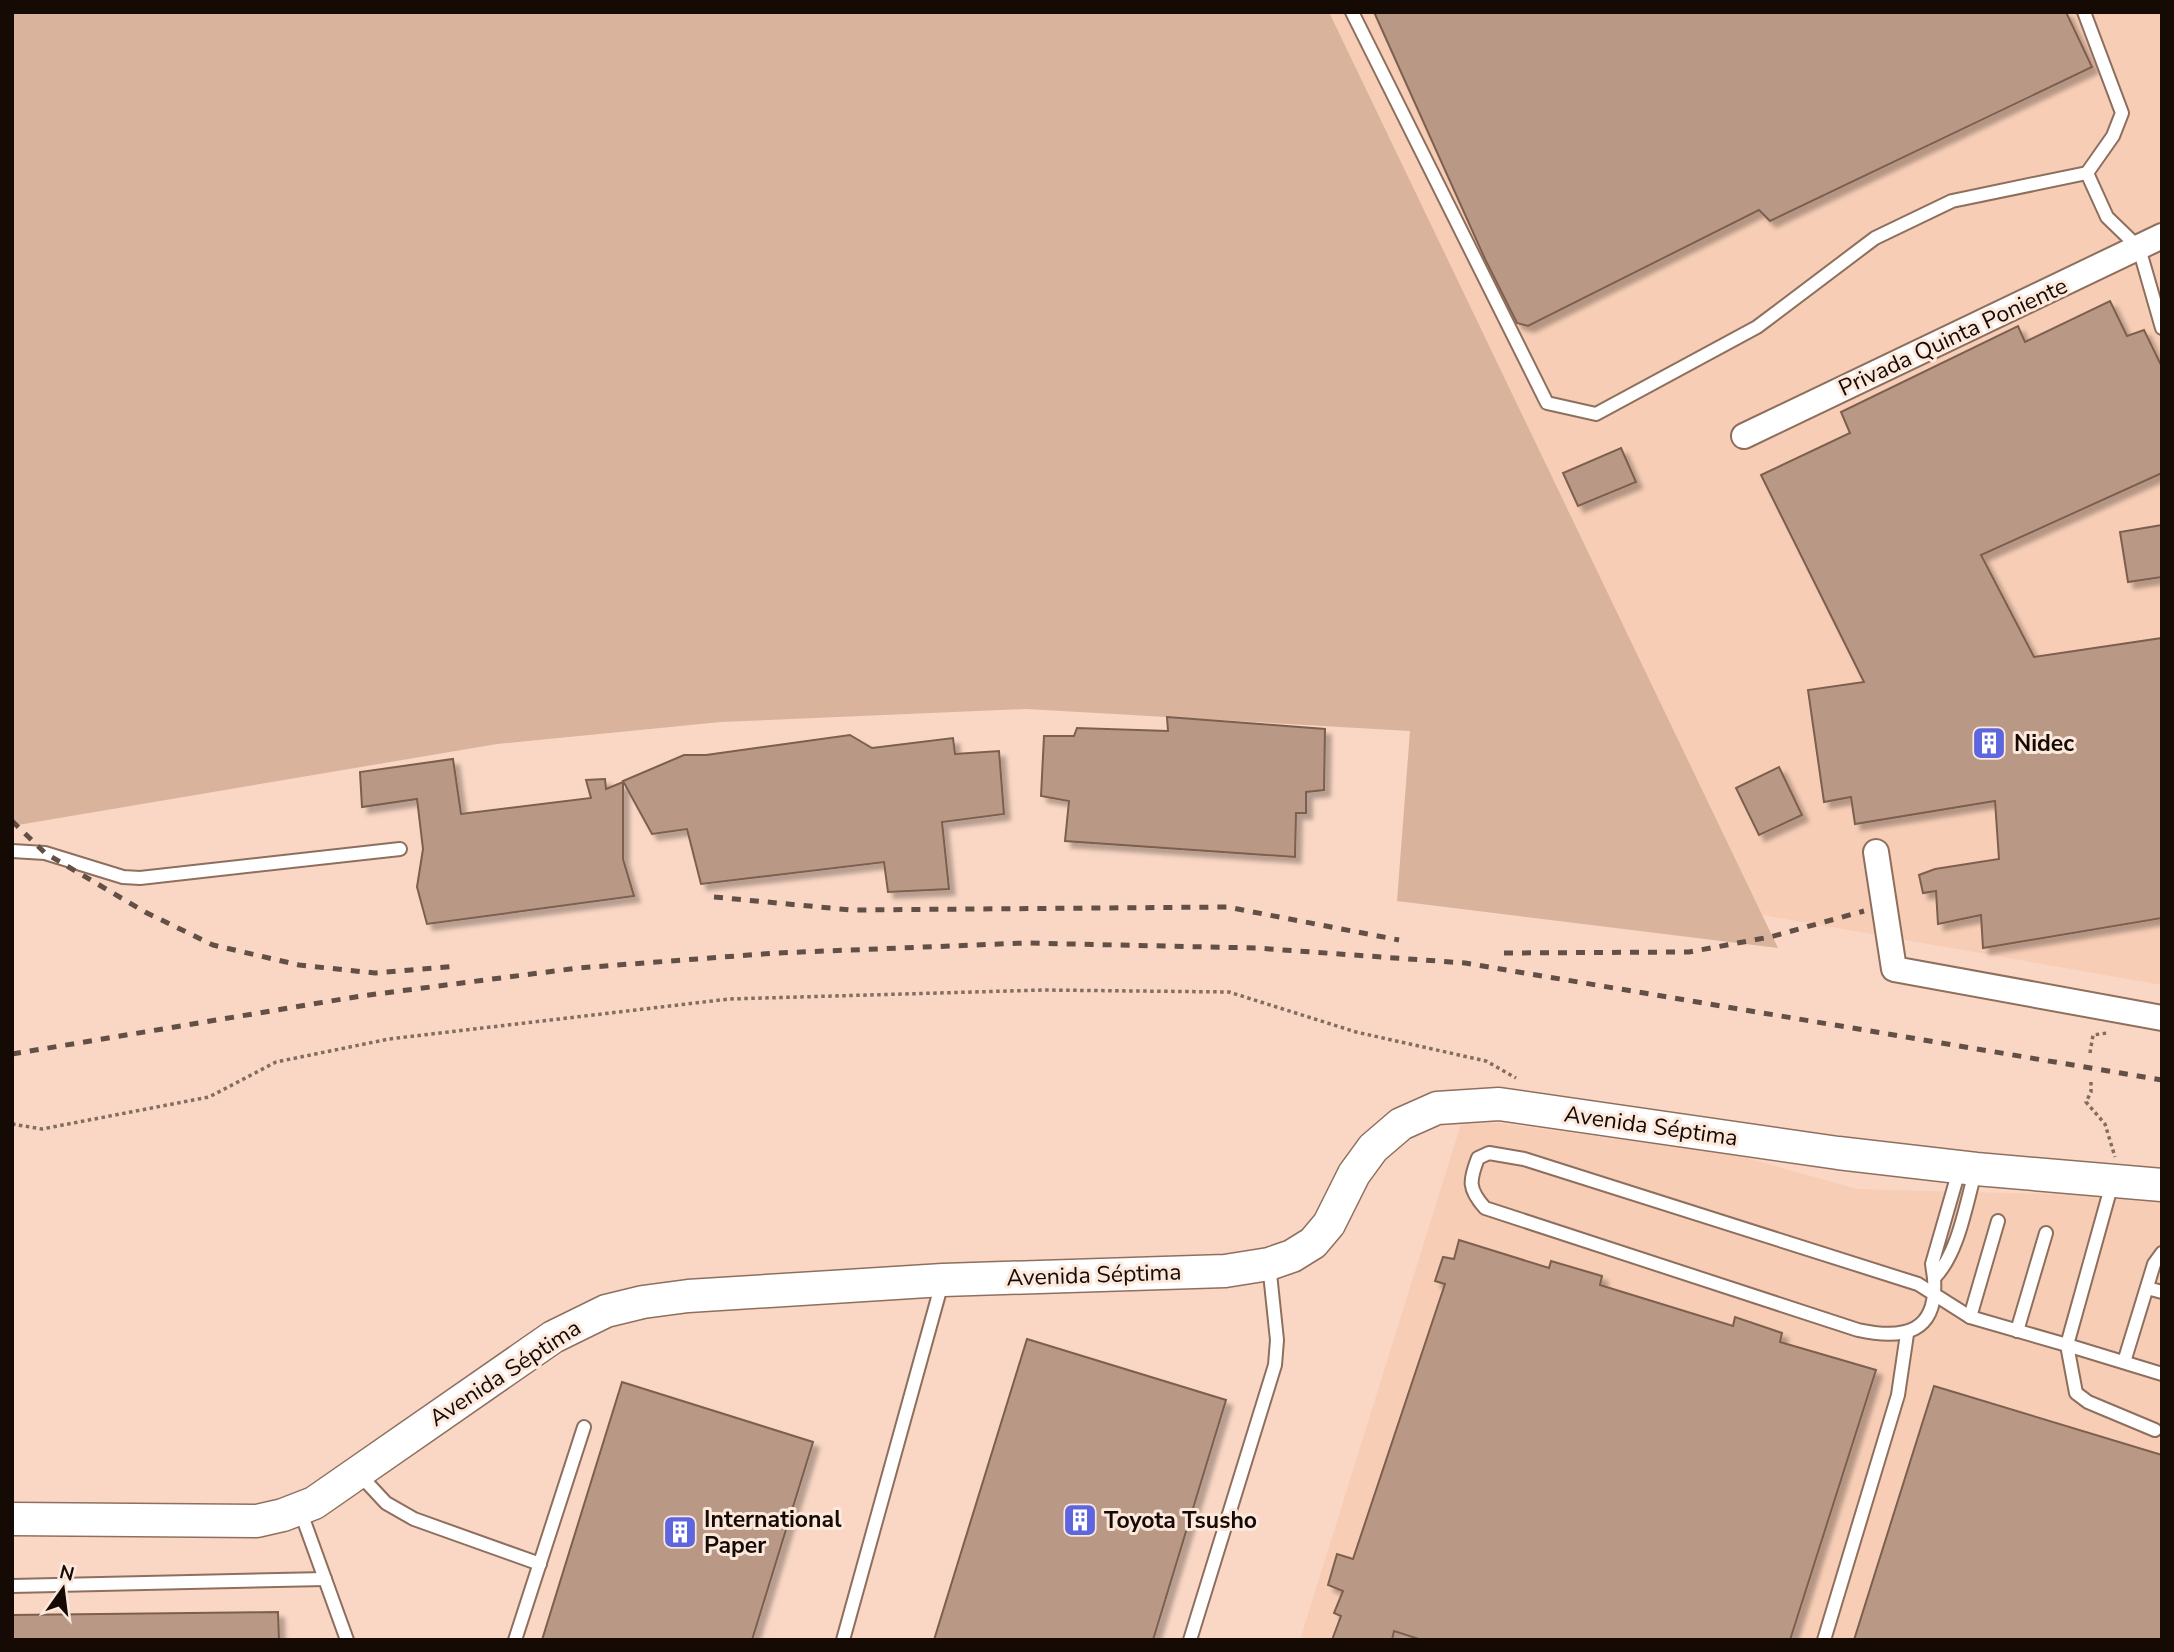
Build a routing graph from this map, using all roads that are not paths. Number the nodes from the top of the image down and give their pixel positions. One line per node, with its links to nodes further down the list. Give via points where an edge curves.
1 (1352, 12): 3 (lane, via 1546,403 1596,414 1757,327 1875,238 1952,201)
2 (2084, 12): 3 (lane, via 2123,113)
3 (2087, 173): 5 (lane, via 2107,217)
4 (2162, 236): 5 (street, Privada Quinta Poniente)
5 (2139, 248): 6 (lane); 7 (street, Privada Quinta Poniente)
6 (2162, 328)
7 (1744, 436)
8 (400, 849): 9 (lane, via 140,878 45,853)
9 (12, 851)
10 (1876, 852): 11 (street, via 1894,969)
11 (2162, 1018)
12 (1968, 1167): 13 (street, Avenida Séptima); 18 (street, Avenida Séptima, via 1499,1104 1437,1108 1401,1124 1373,1148 1313,1243); 22 (lane, via 1932,1264)
13 (2113, 1179): 14 (street, Avenida Séptima); 26 (lane)
14 (2162, 1185)
15 (1998, 1221): 23 (lane)
16 (2046, 1233): 24 (lane)
17 (2162, 1253): 20 (lane)
18 (1269, 1264): 19 (street, Avenida Séptima, via 1225,1271); 40 (lane, via 1275,1364)
19 (943, 1280): 31 (street, Avenida Séptima, via 688,1296 606,1311 553,1337); 39 (lane)
20 (2147, 1288): 21 (lane); 27 (lane)
21 (2162, 1292)
22 (1935, 1294): 23 (lane); 25 (lane, via 1931,1314); 25 (lane, via 1918,1284 1524,1158 1489,1153 1478,1158 1470,1186 1485,1208 1858,1330)
23 (1970, 1317): 24 (lane)
24 (2017, 1331): 26 (lane)
25 (1907, 1334): 41 (lane, via 1898,1395)
26 (2067, 1346): 27 (lane); 30 (lane, via 2076,1393)
27 (2124, 1362): 28 (lane)
28 (2162, 1374)
29 (584, 1427): 34 (lane)
30 (2155, 1430)
31 (358, 1472): 32 (street, Avenida Séptima); 34 (lane, via 386,1503 414,1519)
32 (300, 1509): 33 (street, Avenida Séptima, via 257,1521); 35 (lane)
33 (12, 1519)
34 (540, 1564): 38 (lane)
35 (325, 1580): 36 (lane); 37 (lane)
36 (12, 1586)
37 (347, 1640)
38 (515, 1640)
39 (843, 1640)
40 (1190, 1640)
41 (1824, 1640)

